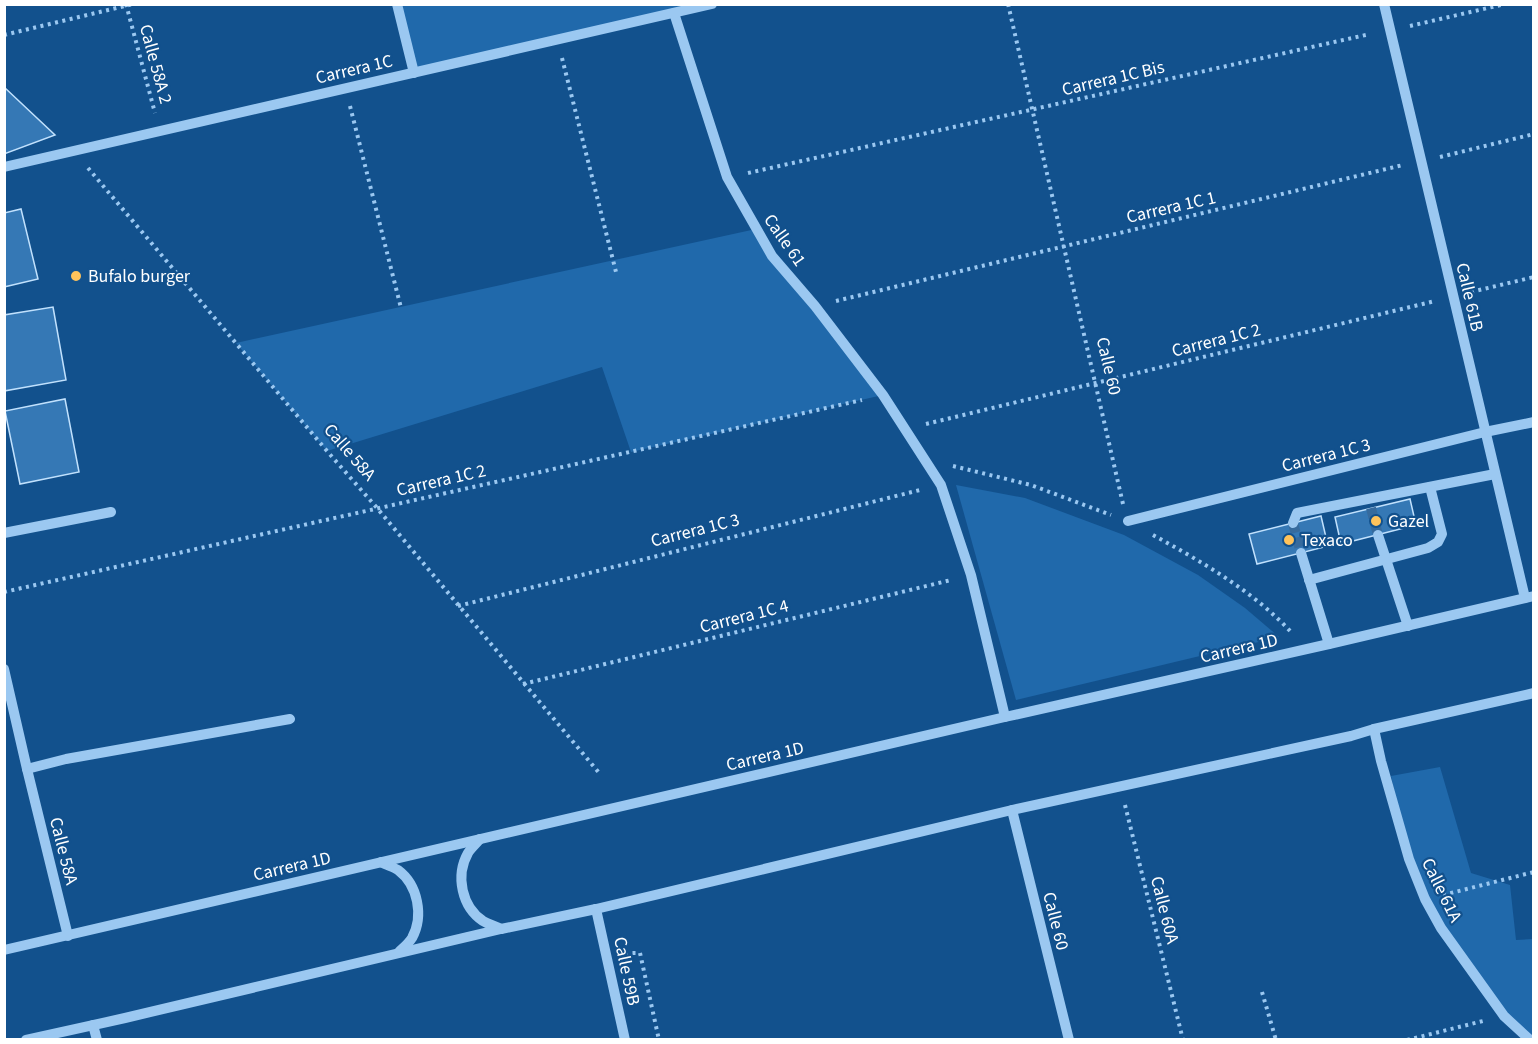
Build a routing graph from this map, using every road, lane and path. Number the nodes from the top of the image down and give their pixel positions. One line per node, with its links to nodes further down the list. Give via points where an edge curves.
1 (133, 4): 7 (path)
2 (397, 4): 12 (street)
3 (712, 4): 8 (street, Carrera 1C)
4 (1008, 4): 14 (path, Calle 60)
5 (1384, 4): 9 (street, Calle 61B)
6 (1505, 4): 9 (path, Carrera 1C Bis)
7 (127, 5): 10 (path); 15 (path, Calle 58A 2)
8 (674, 13): 11 (street, Carrera 1C); 20 (street, Calle 61)
9 (1390, 30): 14 (path, Carrera 1C Bis); 18 (street, Calle 61B)
10 (4, 35)
11 (557, 40): 12 (street, Carrera 1C); 22 (path)
12 (414, 73): 13 (street, Carrera 1C)
13 (346, 88): 15 (street, Carrera 1C); 26 (path)
14 (1032, 109): 20 (path, Carrera 1C Bis); 21 (path, Calle 60)
15 (160, 131): 17 (street, Carrera 1C)
16 (1533, 134): 18 (path, Carrera 1C 1)
17 (74, 152): 19 (street, Carrera 1C); 36 (path, Calle 58A)
18 (1421, 161): 21 (path, Carrera 1C 1); 24 (street, Calle 61B)
19 (4, 167)
20 (727, 177): 25 (street, Calle 61, via 772,256)
21 (1064, 246): 25 (path, Carrera 1C 1); 27 (path, Calle 60)
22 (617, 276)
23 (1533, 277): 24 (path, Carrera 1C 2)
24 (1453, 297): 27 (path, Carrera 1C 2); 31 (street, Calle 61B)
25 (815, 306): 28 (street, Calle 61)
26 (400, 308)
27 (1095, 383): 30 (path, Carrera 1C 2); 38 (path, Calle 60)
28 (883, 395): 30 (street, Calle 61); 36 (path, Carrera 1C 2)
29 (1533, 422): 31 (street, Carrera 1C 3)
30 (905, 429): 32 (street, Calle 61)
31 (1485, 432): 33 (street, Calle 61B); 38 (street, Carrera 1C 3)
32 (923, 458): 34 (street, Calle 61); 38 (path, via 1031,485)
33 (1495, 474): 35 (street); 47 (street, Calle 61B)
34 (941, 485): 44 (street, Calle 61); 48 (path, Carrera 1C 3)
35 (1430, 487): 39 (street, via 1370,503 1297,513); 43 (street, via 1442,534 1438,542)
36 (377, 508): 46 (path, Carrera 1C 2); 48 (path, Calle 58A)
37 (111, 512): 40 (street)
38 (1128, 521): 51 (path, via 1203,563 1253,598 1290,631)
39 (1293, 523)
40 (4, 533)
41 (1378, 535): 43 (street)
42 (1301, 553): 45 (street)
43 (1386, 559): 45 (street); 49 (street)
44 (971, 575): 53 (path, Carrera 1C 4); 55 (street, Calle 61)
45 (1309, 580): 50 (street)
46 (4, 592)
47 (1529, 597): 49 (street, Carrera 1D)
48 (458, 606): 53 (path, Calle 58A)
49 (1408, 626): 50 (street, Carrera 1D)
50 (1329, 644): 51 (street, Carrera 1D)
51 (1303, 650): 55 (street, Carrera 1D)
52 (4, 669): 58 (street, Calle 58A)
53 (523, 684): 59 (path, Calle 58A)
54 (1533, 693): 57 (street)
55 (1005, 717): 62 (street, Carrera 1D)
56 (290, 719): 58 (street)
57 (1374, 729): 60 (street); 65 (street, Calle 61A, via 1409,859)
58 (27, 769): 68 (street, Calle 58A)
59 (600, 774)
60 (1121, 787): 61 (street); 80 (path, Calle 60A)
61 (1012, 810): 66 (street); 79 (street, Calle 60)
62 (481, 839): 63 (street, Carrera 1D); 67 (street, via 468,853 461,871 462,890 470,908 483,921)
63 (381, 862): 68 (street, Carrera 1D); 70 (street, via 398,870 411,884 418,902 418,921)
64 (1533, 872): 65 (path)
65 (1425, 899): 73 (street, Calle 61A)
66 (597, 909): 67 (street); 71 (street, Calle 59B)
67 (501, 929): 70 (street)
68 (68, 936): 69 (street, Carrera 1D)
69 (4, 950)
70 (399, 952): 74 (street)
71 (607, 955): 77 (street, Calle 59B); 78 (path, via 640,953)
72 (1262, 992): 81 (path)
73 (1504, 1016): 82 (path); 83 (street, Calle 61A)
74 (93, 1025): 75 (street); 76 (street)
75 (26, 1040)
76 (97, 1040)
77 (625, 1040)
78 (659, 1040)
79 (1069, 1040)
80 (1183, 1040)
81 (1276, 1040)
82 (1407, 1040)
83 (1530, 1040)

